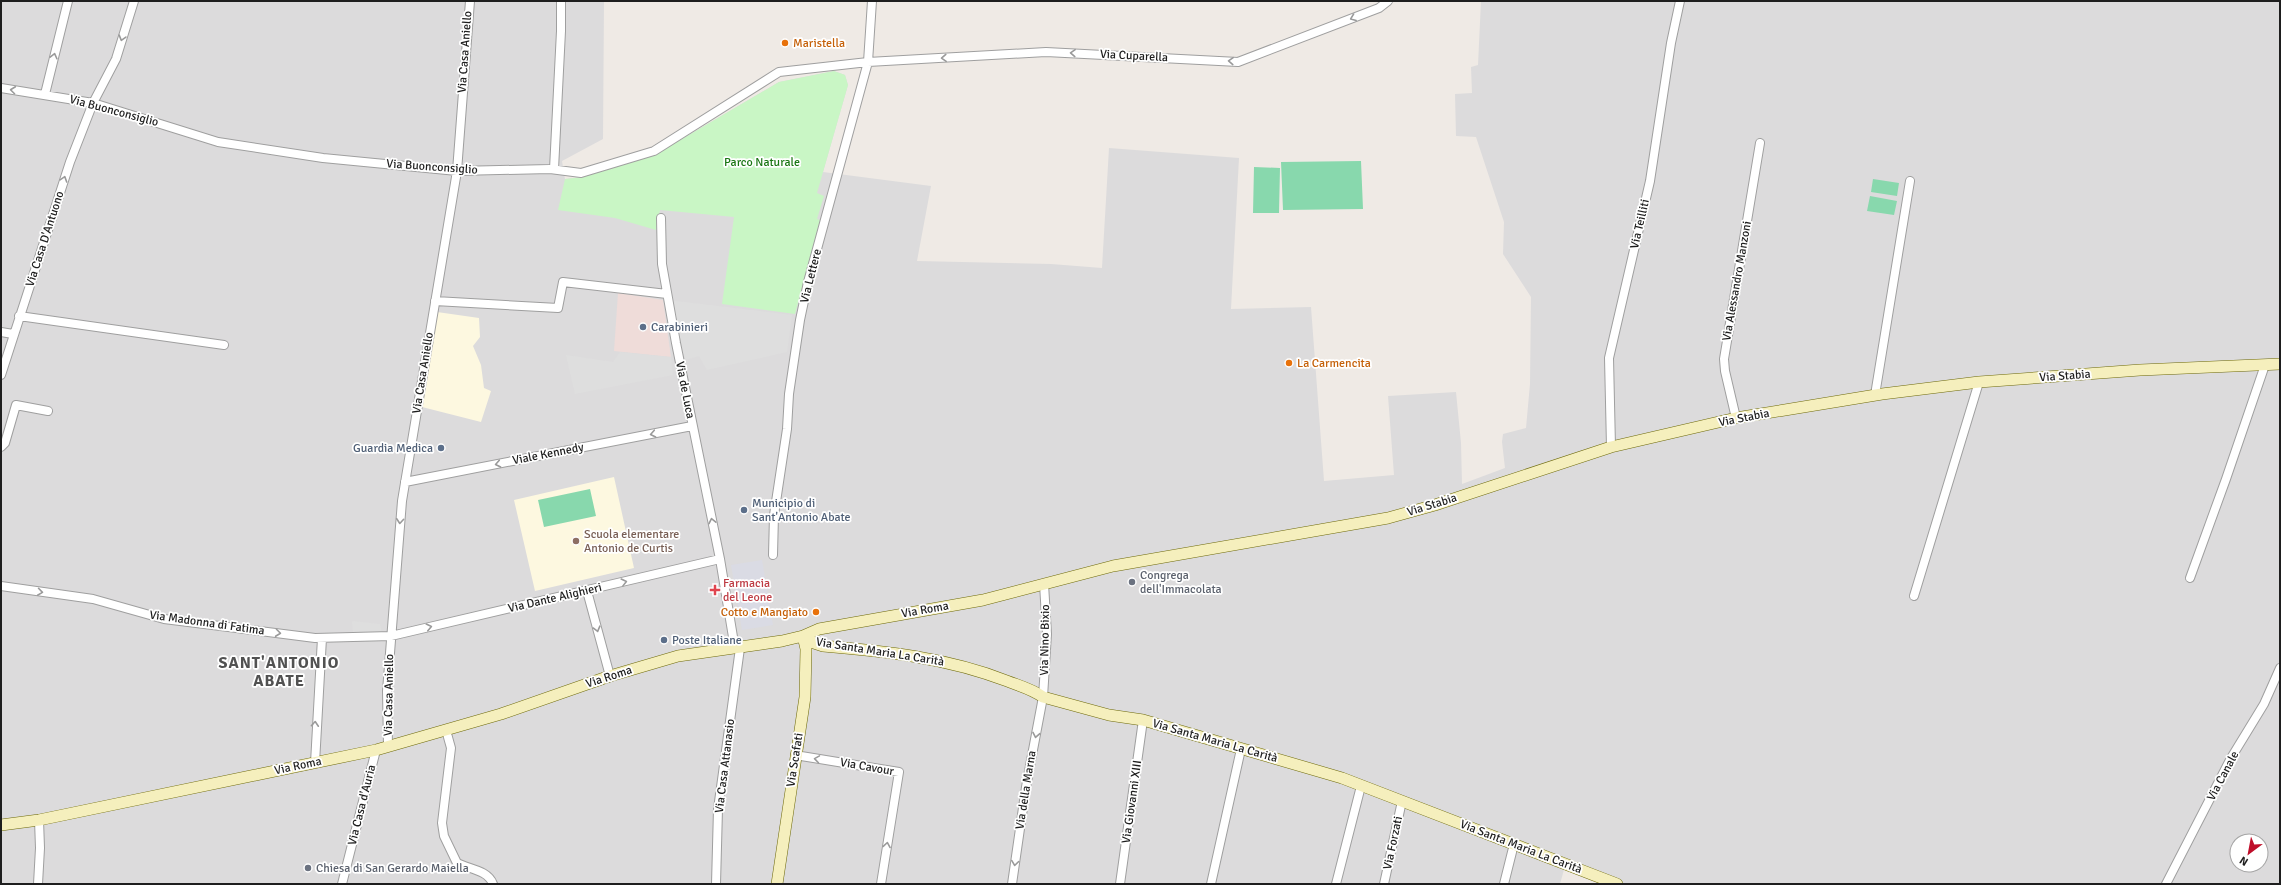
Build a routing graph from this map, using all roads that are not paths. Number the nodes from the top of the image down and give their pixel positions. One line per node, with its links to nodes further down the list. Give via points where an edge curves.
1 (68, 1): 10 (street, one-way to 1)
2 (134, 1): 11 (street, Via Casa D'Antuono, one-way to 11, via 116,59)
3 (470, 1): 14 (street, Via Casa Aniello)
4 (561, 1): 13 (street, via 562,31)
5 (872, 1): 8 (street, Via Lettere)
6 (1388, 1): 8 (street, Via Cuparella, one-way to 8, via 1379,8 1238,62 1046,52)
7 (1680, 1): 32 (street, Via Teilliti, via 1650,181 1609,358)
8 (868, 62): 13 (street, Via Buonconsiglio, via 779,72 654,151 581,173); 35 (street, Via Lettere, via 800,320 774,515)
9 (1, 88): 10 (street, Via Buonconsiglio, one-way to 9)
10 (45, 94): 11 (street, Via Buonconsiglio)
11 (92, 103): 14 (street, Via Buonconsiglio, via 218,142 323,158); 19 (street, Via Casa D'Antuono, one-way to 11)
12 (1760, 143): 29 (street, Via Alessandro Manzoni, via 1724,359)
13 (554, 169): 14 (street, Via Buonconsiglio)
14 (457, 171): 18 (street, Via Casa Aniello)
15 (1910, 181): 27 (street)
16 (661, 218): 17 (street, Via de Luca, via 662,264)
17 (667, 294): 18 (street, via 563,282 558,308); 30 (street, Via de Luca)
18 (435, 301): 33 (street, Via Casa Aniello)
19 (19, 316): 21 (street, Via Casa D'Antuono); 22 (street)
20 (1, 332): 21 (street)
21 (13, 334): 25 (street, Via Casa D'Antuono)
22 (224, 345)
23 (2280, 364): 24 (main road, Via Stabia)
24 (2265, 365): 26 (main road, Via Stabia, via 2140,370); 37 (street)
25 (1, 376)
26 (1979, 382): 27 (main road, Via Stabia); 41 (street)
27 (1875, 395): 29 (main road, Via Stabia)
28 (48, 411): 31 (street, via 16,405 6,443)
29 (1736, 418): 32 (main road, Via Stabia)
30 (692, 426): 33 (street, Viale Kennedy, one-way to 33); 36 (street, Via de Luca, one-way to 30)
31 (1, 447)
32 (1611, 447): 34 (main road, Via Stabia, via 1388,518)
33 (405, 482): 42 (street, Via Casa Aniello, one-way to 42)
34 (1221, 546): 38 (main road, Via Roma, via 1113,566)
35 (773, 555)
36 (720, 559): 40 (street, Via Dante Alighieri, one-way to 36); 45 (street, Via de Luca, via 733,637)
37 (2190, 578)
38 (1044, 584): 43 (main road, Via Roma, via 983,600 819,629); 48 (street, Via Nino Bixio, via 1047,634)
39 (1, 586): 44 (street, Via Madonna di Fatima, one-way to 44, via 93,599 164,619)
40 (588, 591): 42 (street, Via Dante Alighieri, one-way to 40); 47 (street, one-way to 47)
41 (1914, 596)
42 (391, 636): 44 (street, Via Madonna di Fatima); 51 (street, Via Casa Aniello, via 387,691)
43 (803, 636): 45 (main road, Via Roma); 48 (main road, Via Santa Maria La Carità, via 823,646 920,657 986,673); 54 (main road, Via Scafati, via 806,648 805,697)
44 (322, 638): 55 (street, one-way to 44)
45 (740, 648): 47 (main road, Via Roma, via 678,656); 64 (street, Via Casa Attanasio, via 718,809)
46 (2280, 668): 74 (street, Via Canale, via 2264,704 2231,758)
47 (610, 676): 50 (main road, Via Roma, via 501,714)
48 (1044, 697): 49 (main road, Via Santa Maria La Carità, via 1109,715); 67 (street, Via della Marna, one-way to 67, via 1026,787)
49 (1143, 720): 52 (main road, Via Santa Maria La Carità); 68 (street, Via Giovanni XIII)
50 (446, 730): 51 (main road, Via Roma); 63 (street, via 451,748 443,814 444,836 457,863 482,872)
51 (388, 746): 53 (main road, Via Roma)
52 (1241, 749): 56 (main road, Via Santa Maria La Carità); 69 (street)
53 (376, 750): 55 (main road, Via Roma); 62 (street, Via Casa d'Auria)
54 (795, 755): 65 (main road, Via Scafati); 66 (street, Via Cavour, one-way to 54, via 899,772)
55 (314, 763): 58 (main road, Via Roma)
56 (1361, 786): 57 (main road, Via Santa Maria La Carità); 70 (street)
57 (1402, 801): 60 (main road, Via Santa Maria La Carità); 71 (street, Via Forzati)
58 (39, 820): 59 (main road, Via Roma); 61 (street)
59 (1, 825)
60 (1514, 844): 72 (street); 73 (main road, Via Santa Maria La Carità)
61 (38, 884)
62 (342, 884)
63 (493, 884)
64 (716, 884)
65 (777, 884)
66 (882, 884)
67 (1012, 884)
68 (1120, 884)
69 (1211, 884)
70 (1336, 884)
71 (1384, 884)
72 (1504, 884)
73 (1617, 884)
74 (2166, 884)

